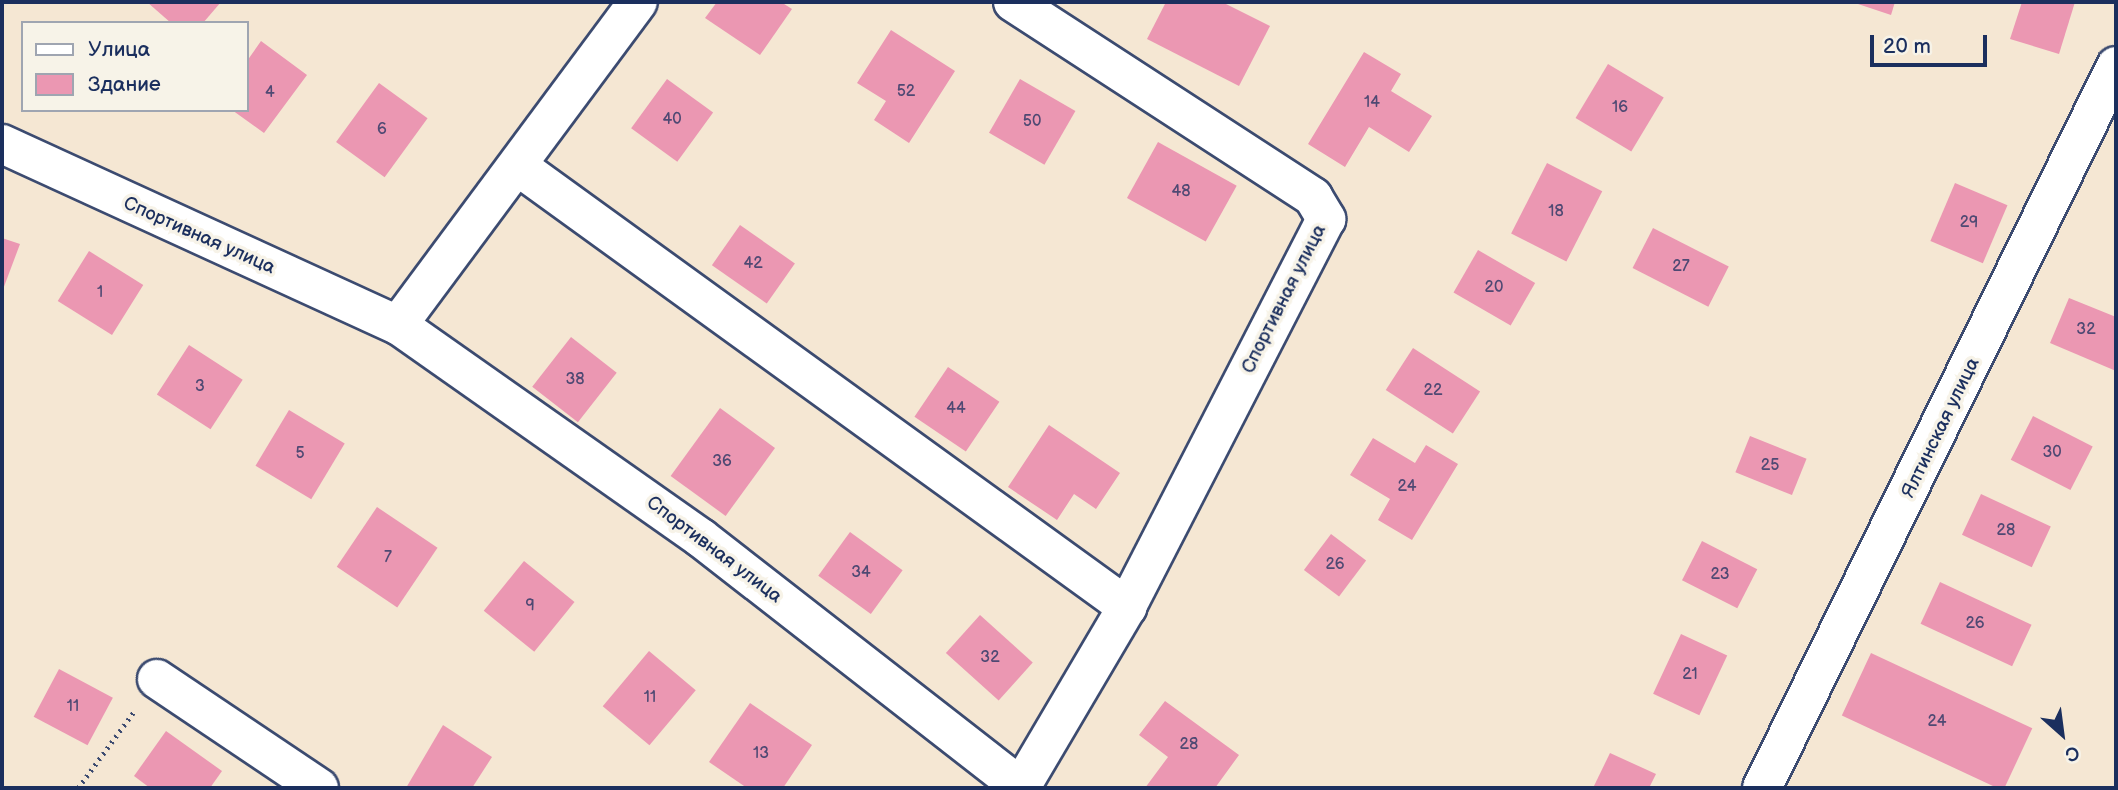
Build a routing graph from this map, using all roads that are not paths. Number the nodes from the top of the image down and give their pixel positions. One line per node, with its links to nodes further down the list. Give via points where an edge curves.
1 (638, 2): 5 (street)
2 (1013, 2): 7 (street, Спортивная улица, via 1313,197 1326,219)
3 (2116, 66): 11 (street, Ялтинская улица)
4 (2, 144): 6 (street, Спортивная улица)
5 (519, 167): 6 (street); 7 (street)
6 (398, 325): 10 (street, Спортивная улица, via 701,538)
7 (1127, 607): 10 (street, Спортивная улица)
8 (157, 679): 9 (street)
9 (319, 788)
10 (1022, 788)
11 (1762, 788)

